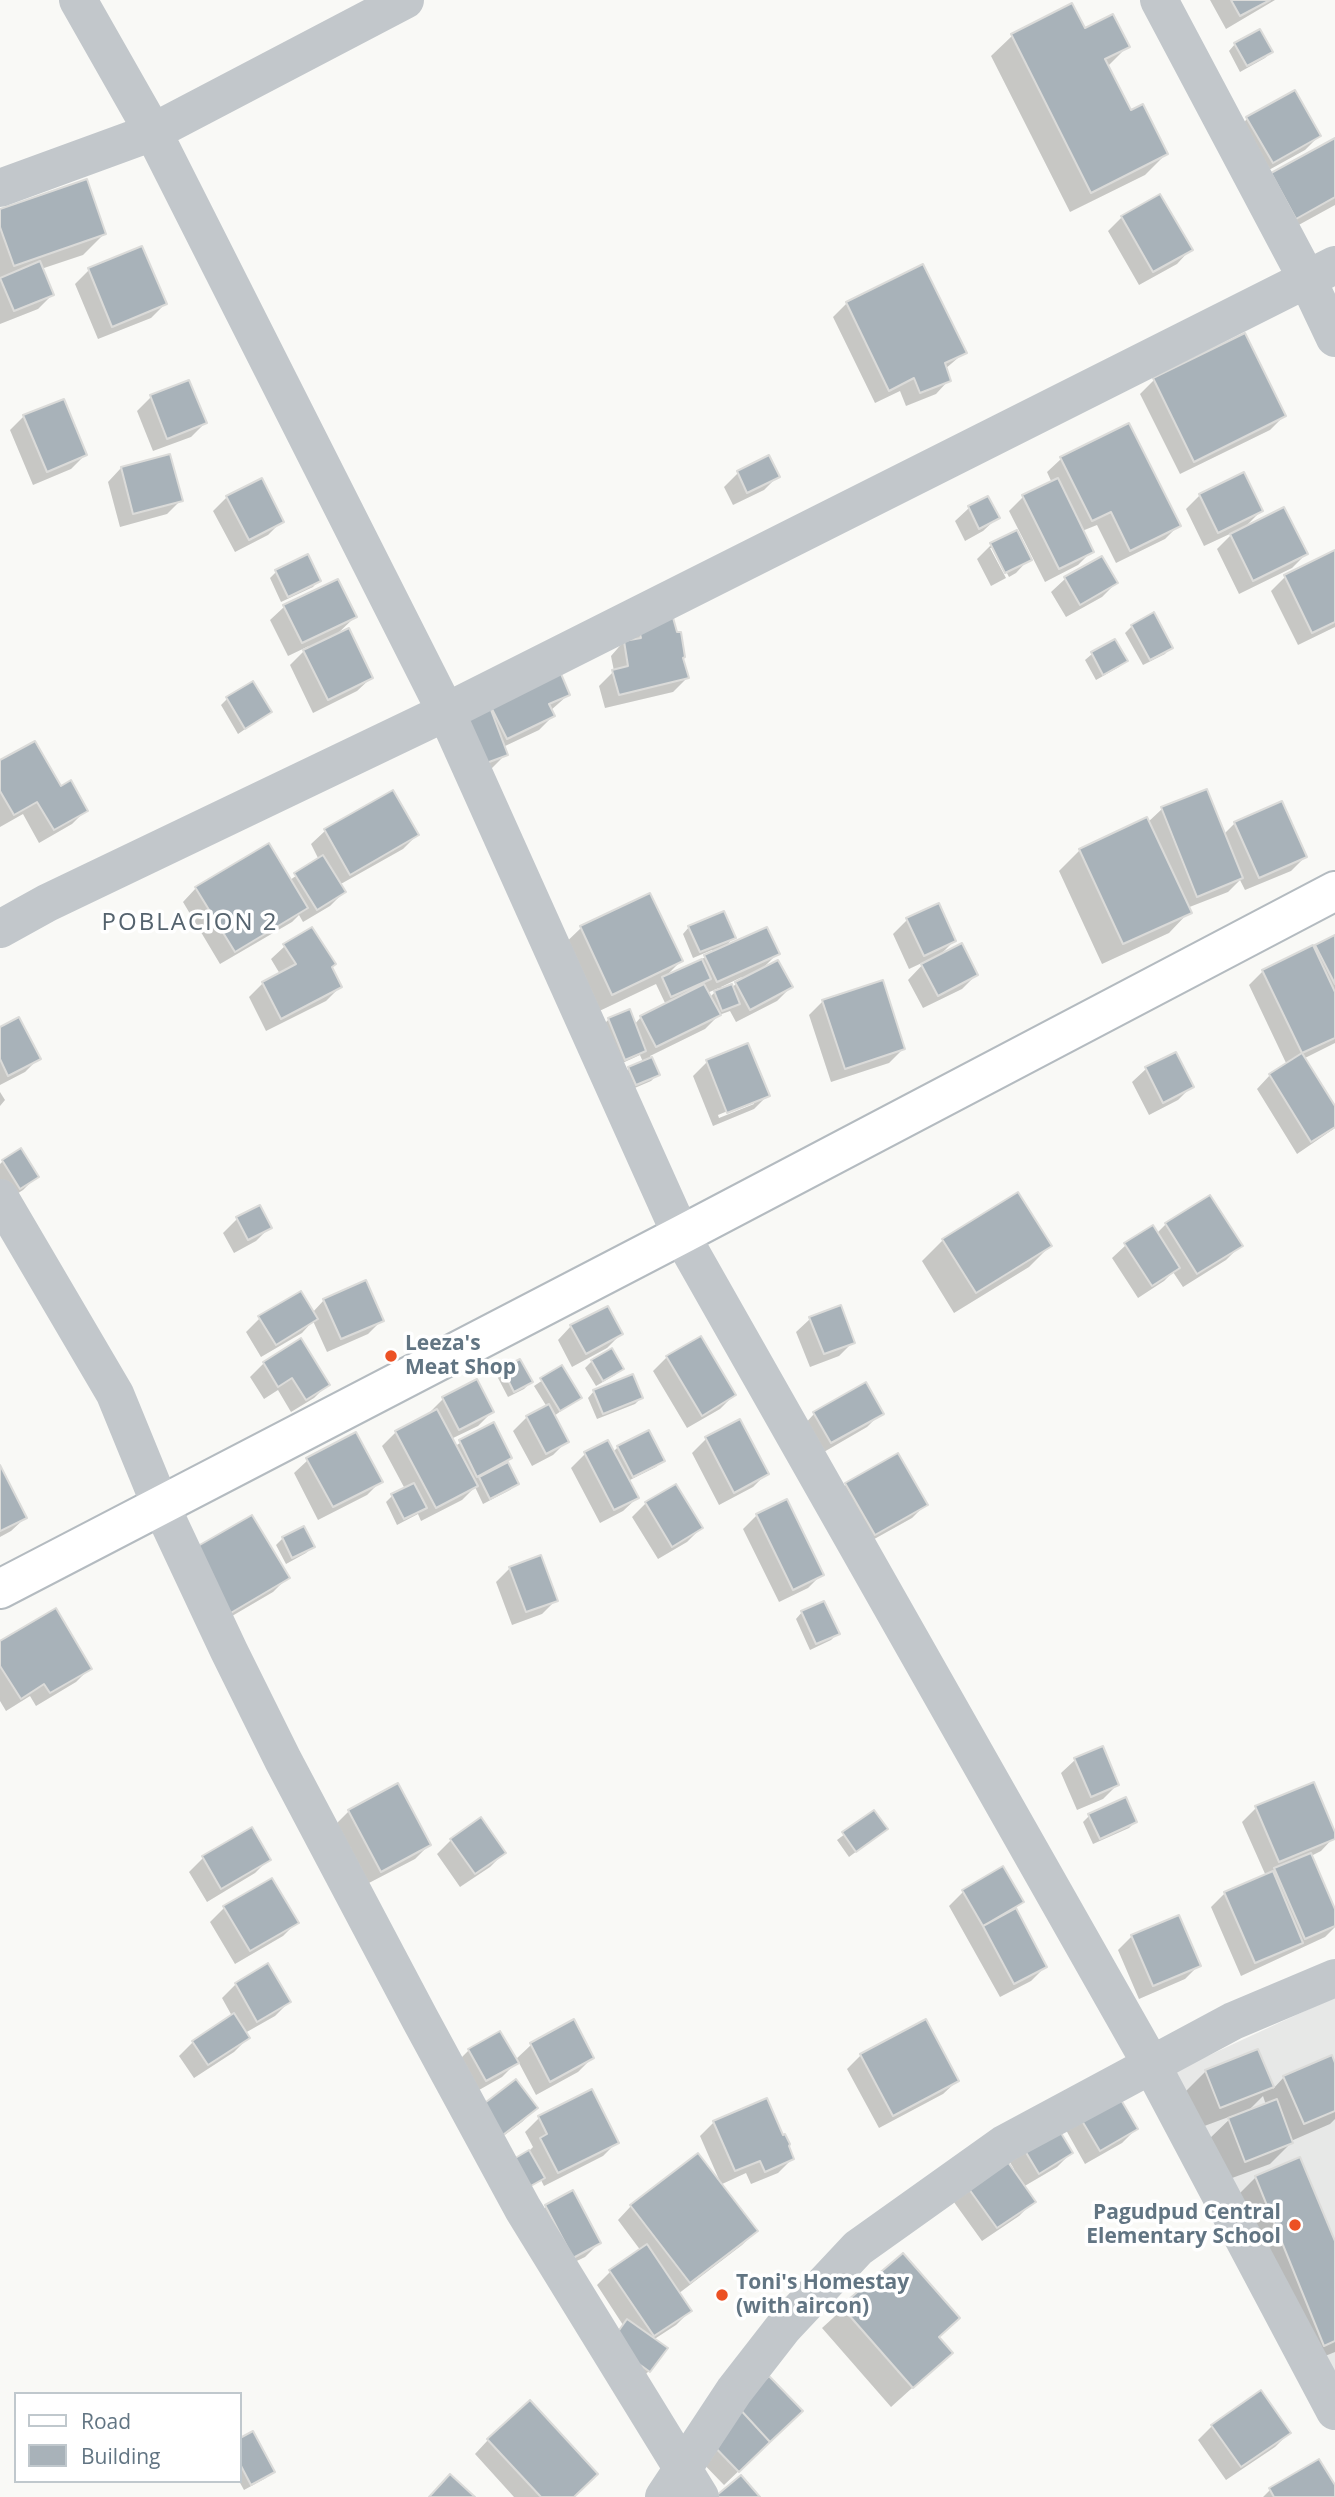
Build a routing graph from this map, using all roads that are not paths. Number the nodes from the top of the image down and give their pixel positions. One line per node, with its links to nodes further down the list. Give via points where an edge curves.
1 (78, 0): 4 (street)
2 (405, 0): 4 (street)
3 (1159, 0): 6 (street)
4 (153, 132): 5 (street); 8 (street)
5 (0, 188)
6 (1321, 272): 7 (street); 8 (street)
7 (1335, 338)
8 (446, 712): 10 (street); 12 (street)
9 (1335, 891): 12 (main road)
10 (0, 929)
11 (0, 1198): 13 (street, via 115,1394)
12 (681, 1235): 13 (main road); 16 (street)
13 (160, 1504): 14 (main road); 18 (street, via 283,1760 420,2020)
14 (0, 1588)
15 (1335, 1978): 16 (street, via 1233,2021)
16 (1151, 2064): 17 (street); 18 (street, via 1004,2144 858,2248 783,2328 734,2391)
17 (1335, 2411)
18 (682, 2488)

